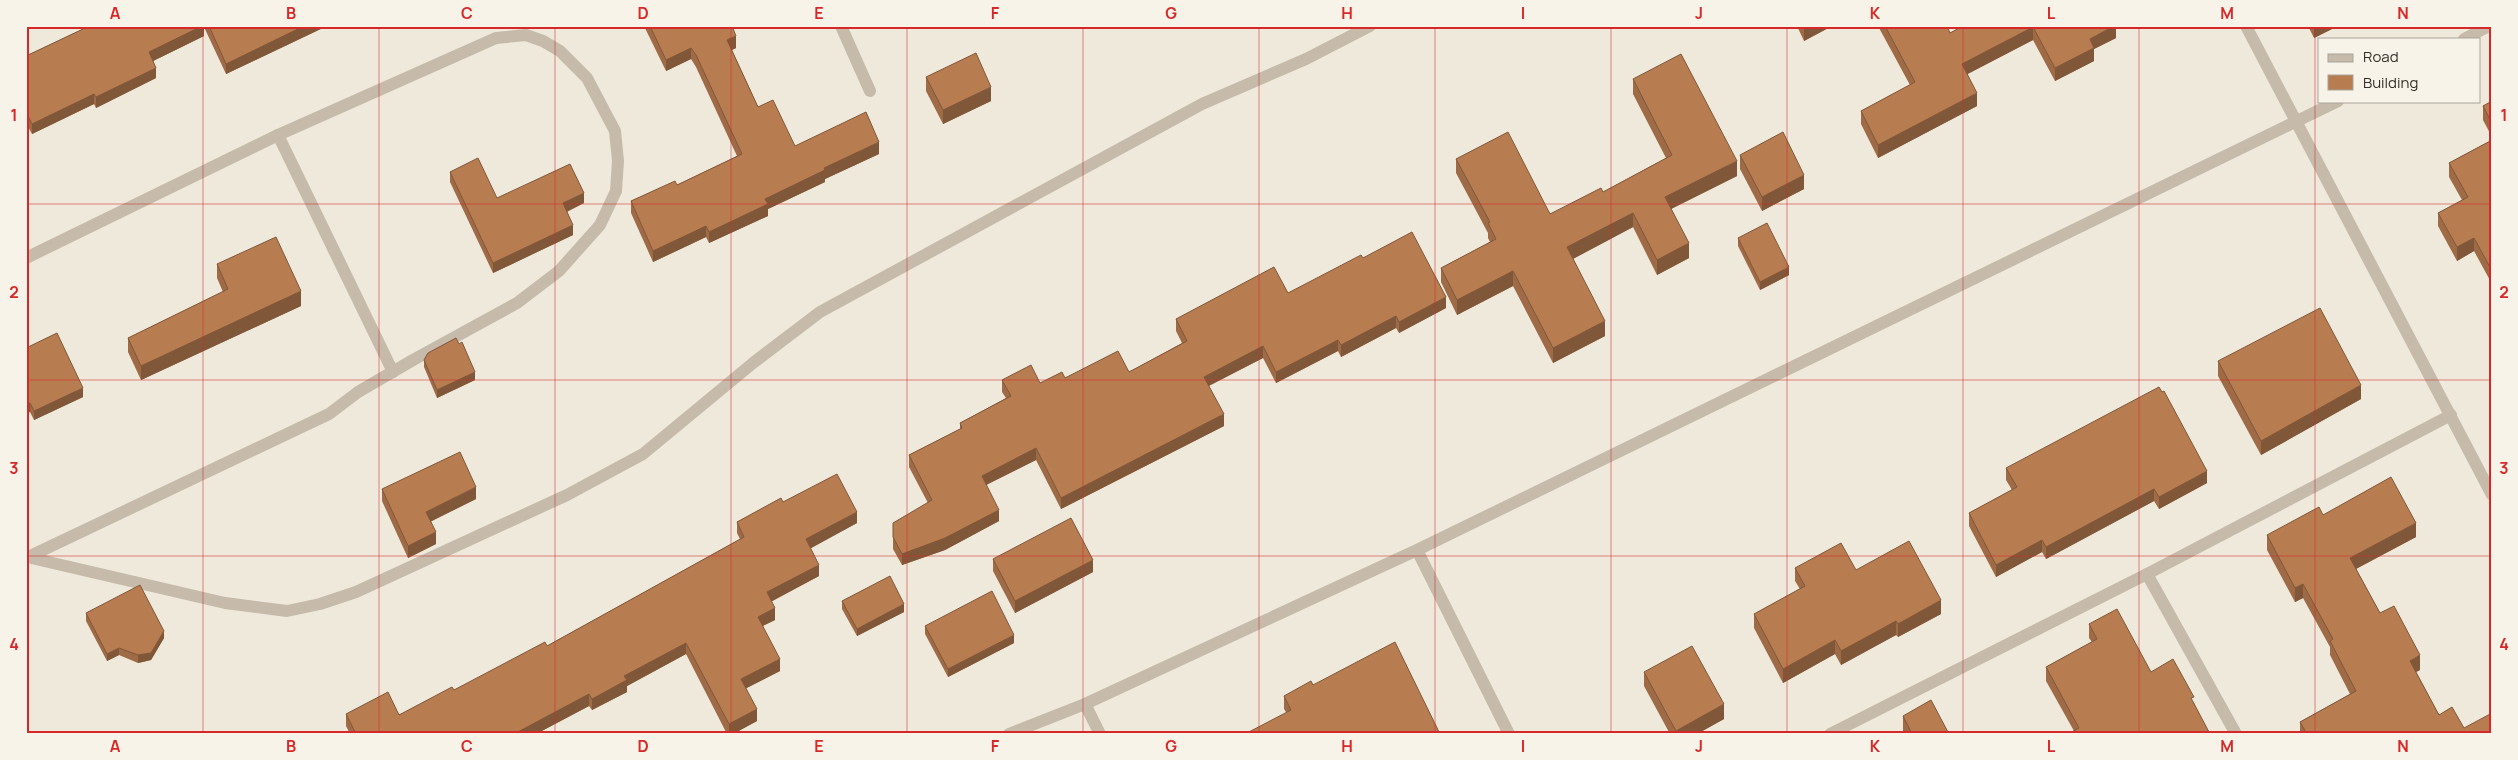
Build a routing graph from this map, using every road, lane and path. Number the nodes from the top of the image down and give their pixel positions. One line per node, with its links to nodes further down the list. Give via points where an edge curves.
1 (841, 26): 6 (street)
2 (1370, 26): 15 (street, via 1306,59 1202,104 820,312 643,454 558,499 356,592 287,611 224,603)
3 (2246, 26): 8 (street)
4 (2489, 26): 5 (street)
5 (2466, 38)
6 (870, 91)
7 (2336, 102): 8 (street)
8 (2298, 122): 12 (street); 14 (street)
9 (278, 135): 10 (street); 11 (street); 11 (street, via 496,38 526,35 560,51 587,78 615,131 618,160 616,191 600,225 559,271 517,303)
10 (26, 258)
11 (392, 372): 15 (street, via 329,414)
12 (2451, 415): 13 (street); 16 (street)
13 (2492, 496)
14 (1417, 550): 17 (street); 20 (street)
15 (27, 558)
16 (2147, 574): 21 (street); 22 (street)
17 (1085, 704): 18 (street); 19 (street)
18 (1009, 734)
19 (1100, 734)
20 (1510, 734)
21 (1830, 734)
22 (2236, 734)

